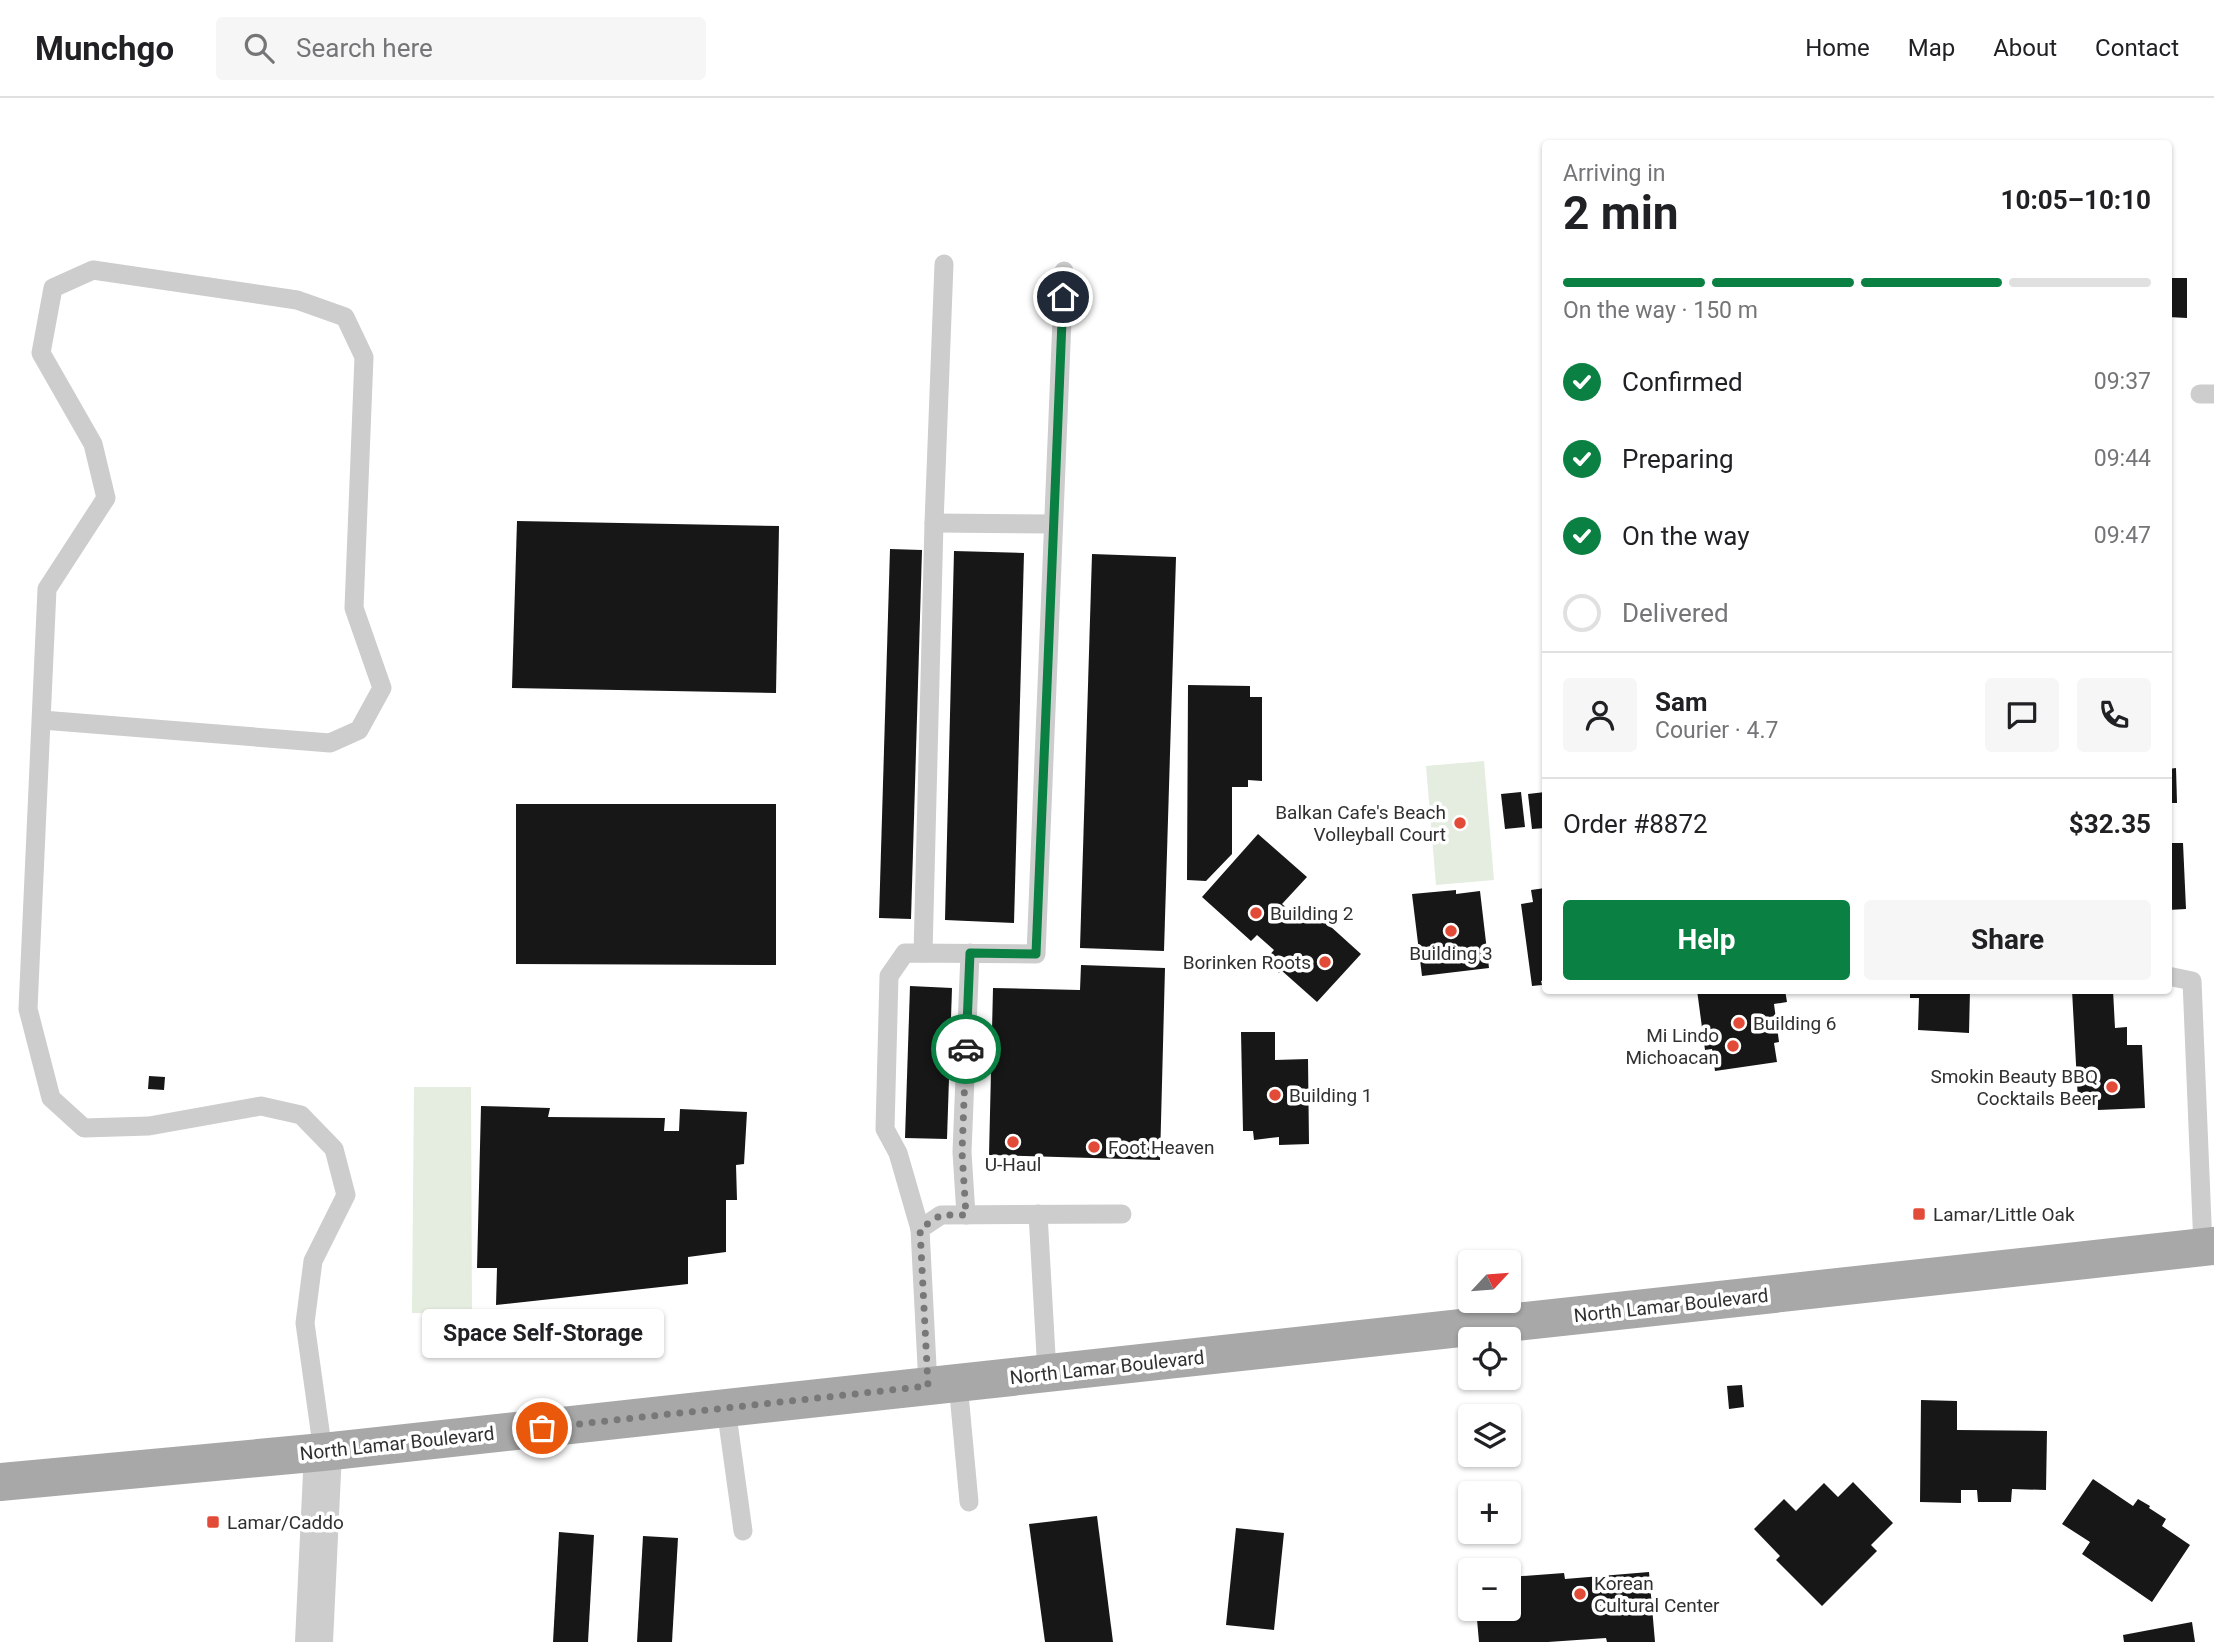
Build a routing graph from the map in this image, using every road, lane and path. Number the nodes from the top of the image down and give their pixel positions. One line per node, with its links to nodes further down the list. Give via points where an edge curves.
1 (944, 264): 3 (lane)
2 (1064, 271): 4 (lane)
3 (934, 523): 4 (lane); 6 (lane)
4 (1053, 524): 7 (lane, via 1036,954)
5 (42, 720): 5 (lane, via 47,589 106,498 93,444 41,353 53,288 93,270 297,300 345,317 364,357 354,608 382,688 359,730 330,743); 17 (lane, via 28,1009 51,1098 84,1128 149,1126 261,1106 301,1115 334,1149 346,1195 313,1261 305,1323)
6 (923, 953): 7 (lane); 12 (lane, via 905,953 888,975 885,1129 898,1153)
7 (970, 953): 11 (lane, via 962,1152)
8 (2172, 977): 13 (lane, via 2192,981)
9 (1038, 1214): 10 (lane); 11 (lane); 14 (lane)
10 (1122, 1214)
11 (966, 1215): 12 (lane, via 941,1215)
12 (920, 1229): 15 (lane)
13 (2209, 1247): 14 (main road, North Lamar Boulevard)
14 (1047, 1373): 15 (main road, North Lamar Boulevard)
15 (943, 1384): 16 (main road, North Lamar Boulevard); 19 (lane)
16 (726, 1408): 17 (main road, North Lamar Boulevard); 20 (lane)
17 (323, 1452): 18 (main road, North Lamar Boulevard); 21 (street)
18 (0, 1482)
19 (970, 1502)
20 (743, 1531)
21 (314, 1642)

